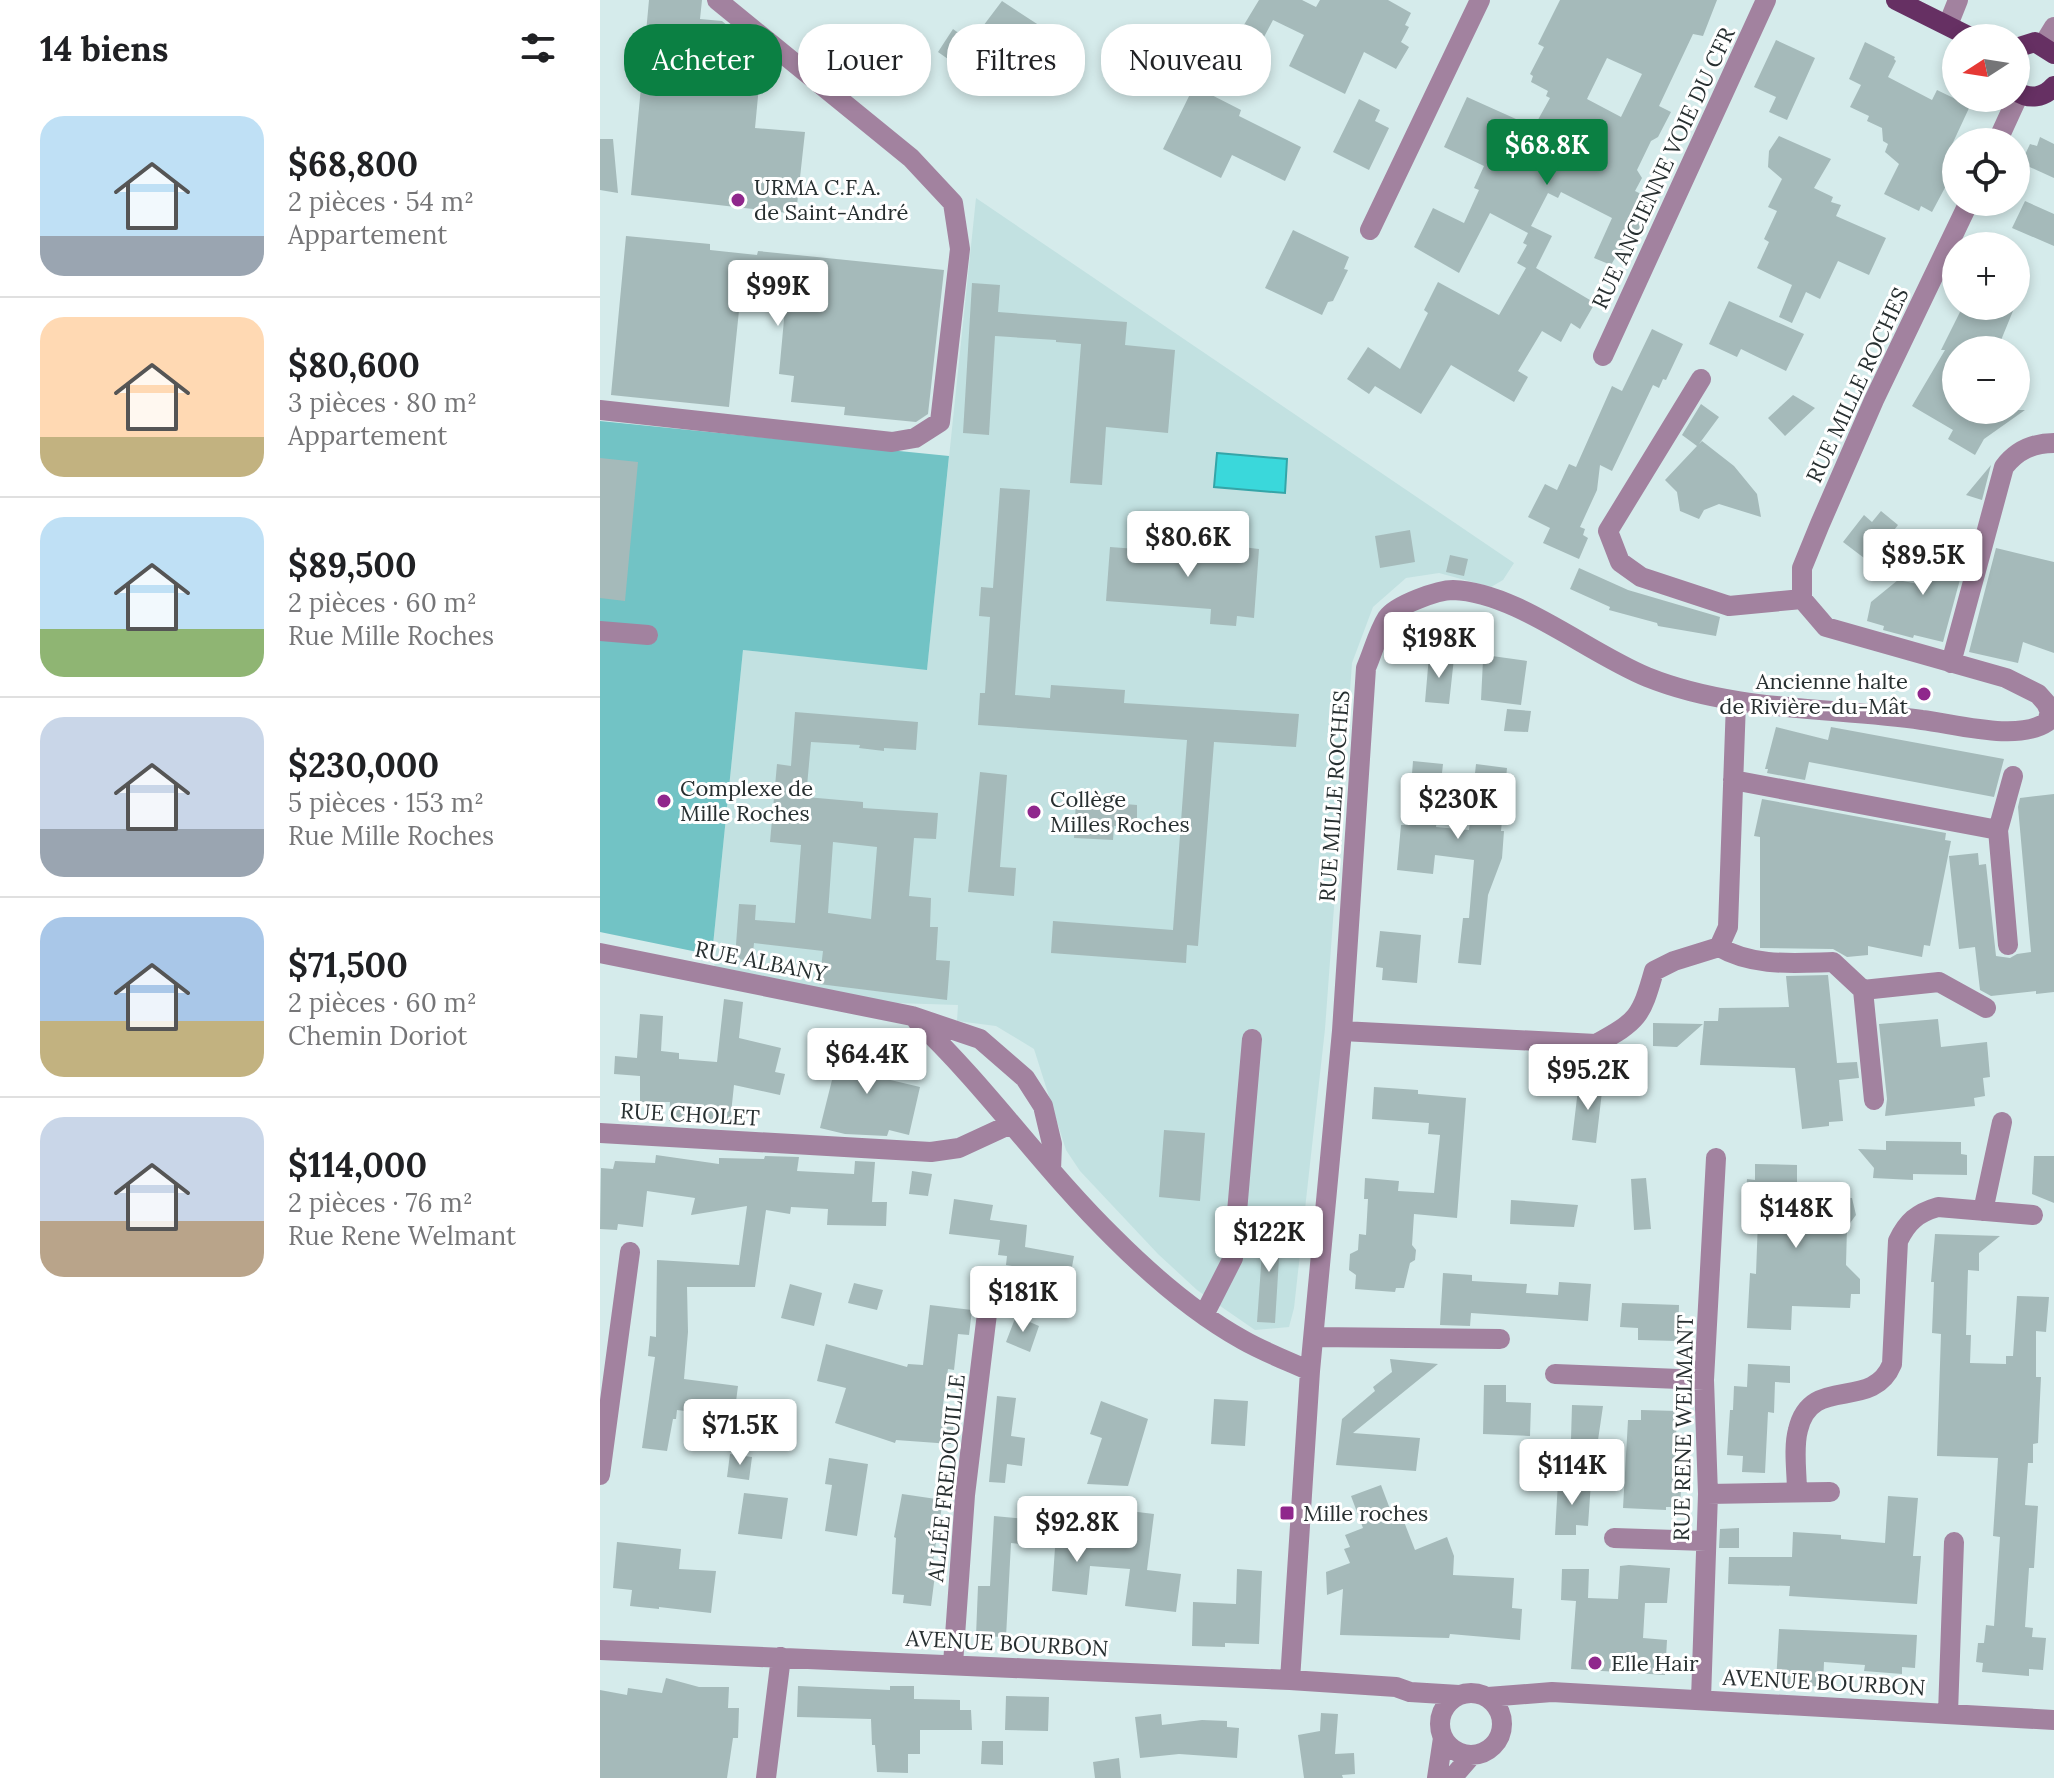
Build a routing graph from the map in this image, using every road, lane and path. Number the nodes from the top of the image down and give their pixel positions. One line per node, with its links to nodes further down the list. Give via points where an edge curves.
1 (717, 0): 16 (street, via 911,158 953,203 960,249 940,422 915,438 892,442)
2 (1480, 0): 13 (street)
3 (1766, 0): 14 (street, RUE ANCIENNE VOIE DU CFR)
4 (1896, 0): 6 (main road)
5 (1958, 0): 7 (street)
6 (1946, 24)
7 (1948, 24)
8 (2050, 42): 9 (main road)
9 (2030, 43)
10 (2054, 86): 11 (main road, via 2043,95)
11 (2030, 96)
12 (1962, 216): 18 (street, RUE MILLE ROCHES, via 1820,524 1802,568)
13 (1370, 230)
14 (1603, 356)
15 (1701, 379): 18 (street, via 1608,531 1620,562 1641,577 1729,606)
16 (600, 410)
17 (2054, 443): 21 (street, via 2026,448 2004,467)
18 (1802, 599): 21 (street, RUE MILLE ROCHES, via 1826,627)
19 (600, 631): 20 (street)
20 (648, 635)
21 (1951, 663): 23 (street, RUE MILLE ROCHES, via 2006,678 2038,694)
22 (1736, 702): 23 (street, RUE MILLE ROCHES, via 1878,713 2006,731 2035,731 2047,722); 25 (street); 33 (street, RUE MILLE ROCHES, via 1647,677 1493,596 1451,590 1419,598 1389,615 1366,668)
23 (2051, 710)
24 (2013, 776): 26 (street)
25 (1733, 780): 26 (street); 28 (street, via 1728,927)
26 (1998, 830): 27 (street)
27 (2008, 945)
28 (1719, 947): 30 (street, via 1755,961 1833,962); 33 (street, via 1654,971 1645,1003 1629,1026 1596,1044)
29 (600, 953): 32 (street, RUE ALBANY)
30 (1863, 990): 31 (street, via 1939,982); 35 (street)
31 (1986, 1008)
32 (912, 1016): 37 (street); 40 (street, RUE ALBANY, via 980,1039 1025,1078 1043,1106 1052,1144)
33 (1342, 1031): 46 (street, RUE MILLE ROCHES)
34 (1252, 1039): 45 (street, via 1233,1258)
35 (1874, 1100)
36 (2002, 1122): 41 (street)
37 (1011, 1124): 38 (street, RUE CHOLET, via 959,1148 931,1152); 40 (street)
38 (600, 1133)
39 (1716, 1158): 50 (street, RUE RENE WELMANT)
40 (1051, 1170): 45 (street, via 1113,1237)
41 (1983, 1211): 42 (street); 52 (street, via 1938,1207 1906,1225 1898,1241 1888,1375 1872,1389 1825,1397 1804,1415 1797,1430)
42 (2033, 1215)
43 (630, 1252): 51 (street)
44 (989, 1297): 60 (street, ALLÉE FREDOUILLE, via 965,1495)
45 (1204, 1315): 48 (street, via 1244,1341)
46 (1315, 1337): 47 (street); 48 (street, RUE MILLE ROCHES)
47 (1500, 1339)
48 (1310, 1371): 61 (street, RUE MILLE ROCHES)
49 (1555, 1374): 50 (street)
50 (1704, 1380): 54 (street, RUE RENE WELMANT)
51 (600, 1475)
52 (1797, 1492): 53 (street); 54 (street)
53 (1830, 1492)
54 (1708, 1494): 56 (street, RUE RENE WELMANT)
55 (1614, 1538): 56 (street)
56 (1706, 1541): 66 (street, RUE RENE WELMANT)
57 (1954, 1542): 67 (street)
58 (600, 1650): 59 (street, AVENUE BOURBON)
59 (781, 1657): 60 (street, AVENUE BOURBON); 72 (street)
60 (953, 1664): 61 (street, AVENUE BOURBON)
61 (1290, 1680): 62 (street, AVENUE BOURBON)
62 (1410, 1692): 64 (street, AVENUE BOURBON); 69 (street)
63 (1544, 1694): 65 (street, AVENUE BOURBON); 66 (street, AVENUE BOURBON); 70 (street, via 1515,1715)
64 (1459, 1695): 65 (street); 69 (street, via 1444,1708)
65 (1488, 1697): 70 (street, via 1501,1713)
66 (1701, 1699): 67 (street, AVENUE BOURBON)
67 (1948, 1713): 68 (street, AVENUE BOURBON)
68 (2054, 1720)
69 (1442, 1730): 71 (street, via 1458,1753); 73 (street)
70 (1502, 1733): 71 (street, via 1489,1750)
71 (1472, 1755): 74 (street)
72 (766, 1778)
73 (1437, 1778)
74 (1452, 1778)

